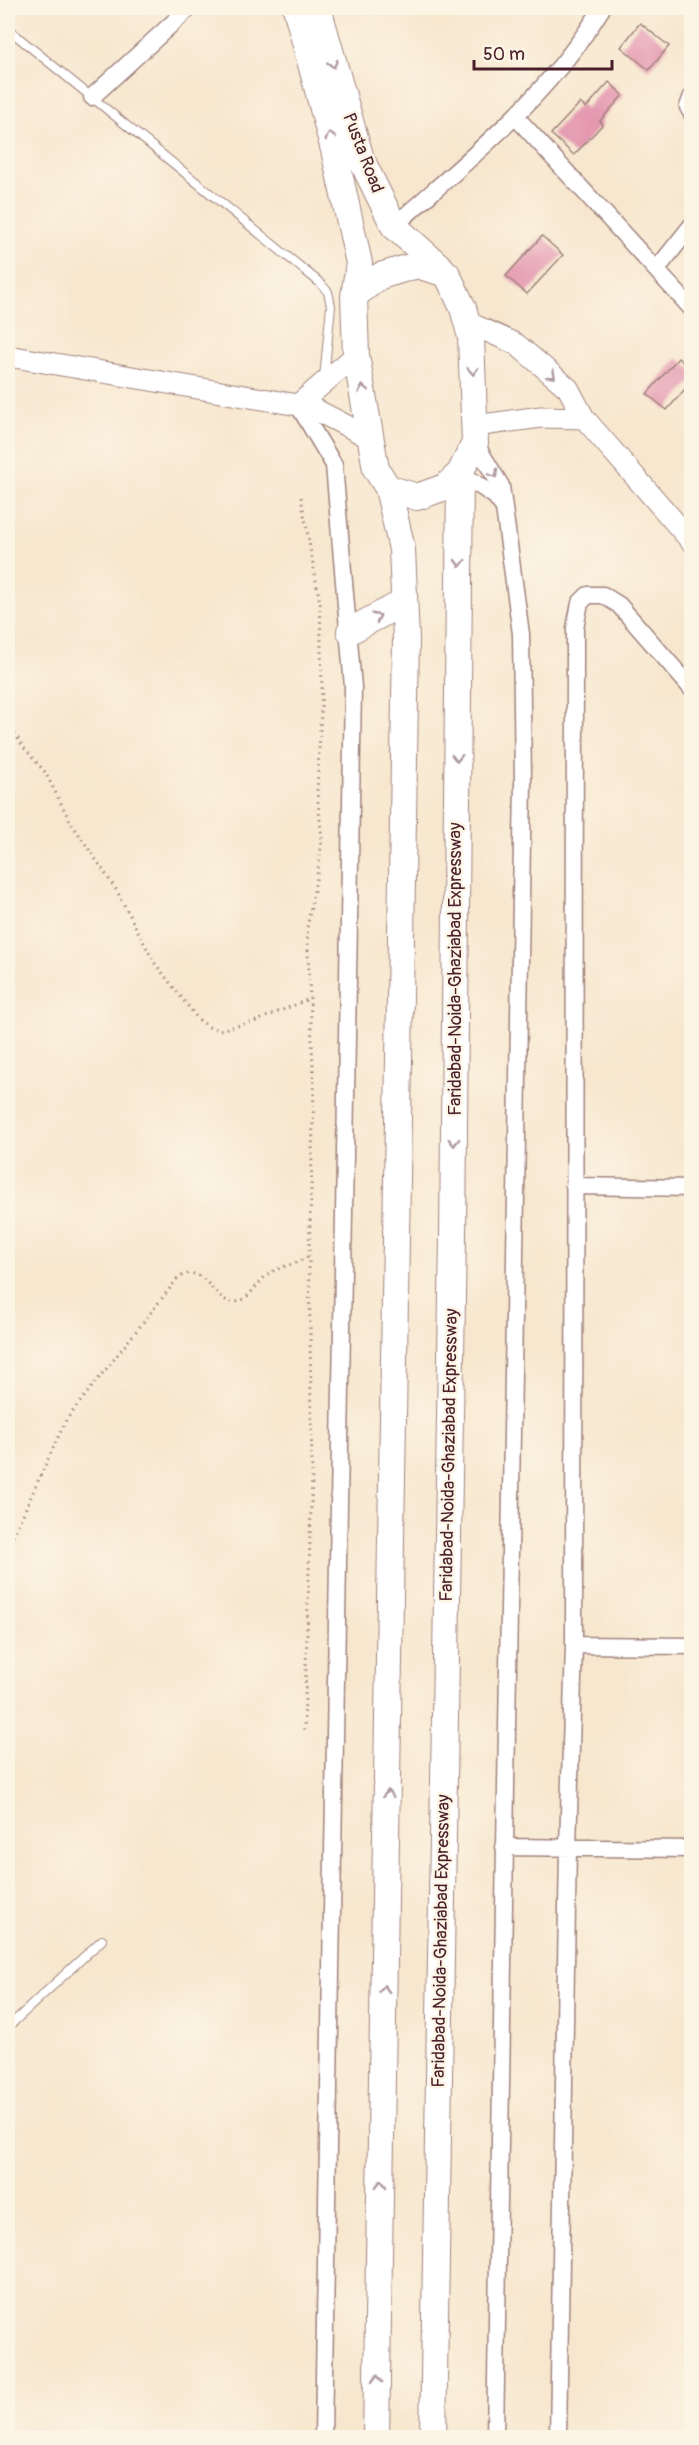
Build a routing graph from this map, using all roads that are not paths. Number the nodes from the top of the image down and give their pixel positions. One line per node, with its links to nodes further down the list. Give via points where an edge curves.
1 (189, 8): 7 (street)
2 (296, 8): 14 (main road, Pusta Road, one-way to 2, via 359,263)
3 (318, 8): 11 (main road, Pusta Road, one-way to 11, via 361,159)
4 (602, 8): 9 (street, via 561,68)
5 (8, 29): 7 (lane)
6 (692, 96): 8 (street, via 688,107)
7 (92, 97): 19 (lane, via 328,292 330,325)
8 (692, 114)
9 (516, 117): 11 (street); 12 (street)
10 (692, 225): 12 (street)
11 (394, 226): 13 (main road, Pusta Road)
12 (657, 269): 15 (street)
13 (447, 274): 14 (main road, via 417,265 380,276); 16 (main road, Faridabad-Noida-Ghaziabad Expressway)
14 (354, 296): 17 (main road)
15 (692, 309)
16 (467, 322): 21 (street, one-way to 21, via 516,344 568,388); 22 (main road, Faridabad-Noida-Ghaziabad Expressway, one-way to 22)
17 (356, 355): 19 (street); 23 (main road, one-way to 17)
18 (8, 357): 20 (street)
19 (323, 385): 20 (street)
20 (298, 405): 23 (street, via 318,411); 29 (street, via 334,465)
21 (584, 418): 22 (street, via 541,417); 27 (street)
22 (475, 434): 24 (main road, Faridabad-Noida-Ghaziabad Expressway); 26 (street, one-way to 26, via 501,486)
23 (372, 440): 25 (main road, via 376,469)
24 (460, 473): 25 (main road, Faridabad-Noida-Ghaziabad Expressway, via 445,487 417,497); 26 (street, via 495,496); 42 (main road, Faridabad-Noida-Ghaziabad Expressway, one-way to 42, via 453,1237)
25 (388, 488): 28 (main road, via 402,549)
26 (504, 508): 35 (street, via 521,634 523,782)
27 (692, 543)
28 (404, 602): 29 (main road, one-way to 28); 41 (main road, one-way to 28)
29 (350, 632): 40 (street, via 352,711)
30 (692, 689): 31 (street, via 619,605 603,595 588,595 580,603 575,628)
31 (574, 1186): 32 (street); 33 (street)
32 (692, 1188)
33 (574, 1645): 34 (street); 36 (street)
34 (692, 1646)
35 (504, 1847): 36 (street); 43 (street)
36 (568, 1848): 37 (street); 44 (street)
37 (692, 1849)
38 (102, 1940): 39 (lane)
39 (8, 2027)
40 (322, 2438)
41 (376, 2438)
42 (433, 2438)
43 (495, 2438)
44 (558, 2438)

